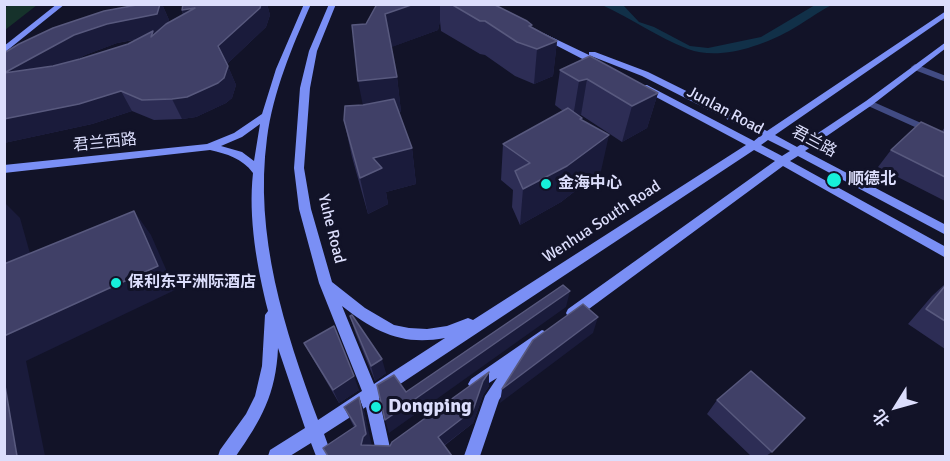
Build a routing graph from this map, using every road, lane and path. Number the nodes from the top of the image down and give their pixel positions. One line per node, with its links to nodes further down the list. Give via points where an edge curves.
1 (62, 4): 8 (main road)
2 (308, 5): 14 (main road, via 285,51)
3 (335, 6): 25 (main road, Yuhe Road, via 313,51 305,88 299,168 305,209)
4 (944, 15): 15 (main road, Wenhua South Road)
5 (533, 30): 7 (main road)
6 (945, 44): 9 (main road)
7 (565, 46): 10 (main road); 15 (main road, 君兰路, via 645,74)
8 (4, 51)
9 (915, 67): 11 (street); 13 (main road)
10 (626, 78)
11 (945, 79)
12 (636, 83): 17 (main road, Junlan Road)
13 (869, 103): 16 (street); 19 (main road)
14 (268, 114): 18 (main road, via 238,135); 22 (main road)
15 (769, 135): 17 (main road, Wenhua South Road); 19 (main road, 君兰路)
16 (945, 138)
17 (754, 145): 20 (main road, Junlan Road); 27 (main road, Wenhua South Road)
18 (209, 147): 21 (main road, 君兰西路); 22 (main road, via 241,155)
19 (798, 151): 20 (main road); 23 (main road, 君兰路)
20 (783, 161): 24 (main road, Junlan Road); 28 (main road)
21 (4, 169)
22 (259, 174): 26 (main road, via 260,221)
23 (945, 231)
24 (945, 253)
25 (326, 283): 27 (main road, via 360,314 388,330 421,336 455,330); 29 (main road, Yuhe Road)
26 (273, 308): 31 (main road); 33 (main road, via 263,395)
27 (496, 312): 29 (main road, Wenhua South Road)
28 (528, 346): 30 (main road); 36 (main road, via 493,396)
29 (370, 395): 31 (main road, Wenhua South Road); 32 (main road, Yuhe Road)
30 (460, 395)
31 (314, 430): 34 (main road, Wenhua South Road); 35 (main road)
32 (384, 452)
33 (226, 456)
34 (276, 456)
35 (324, 456)
36 (471, 456)

